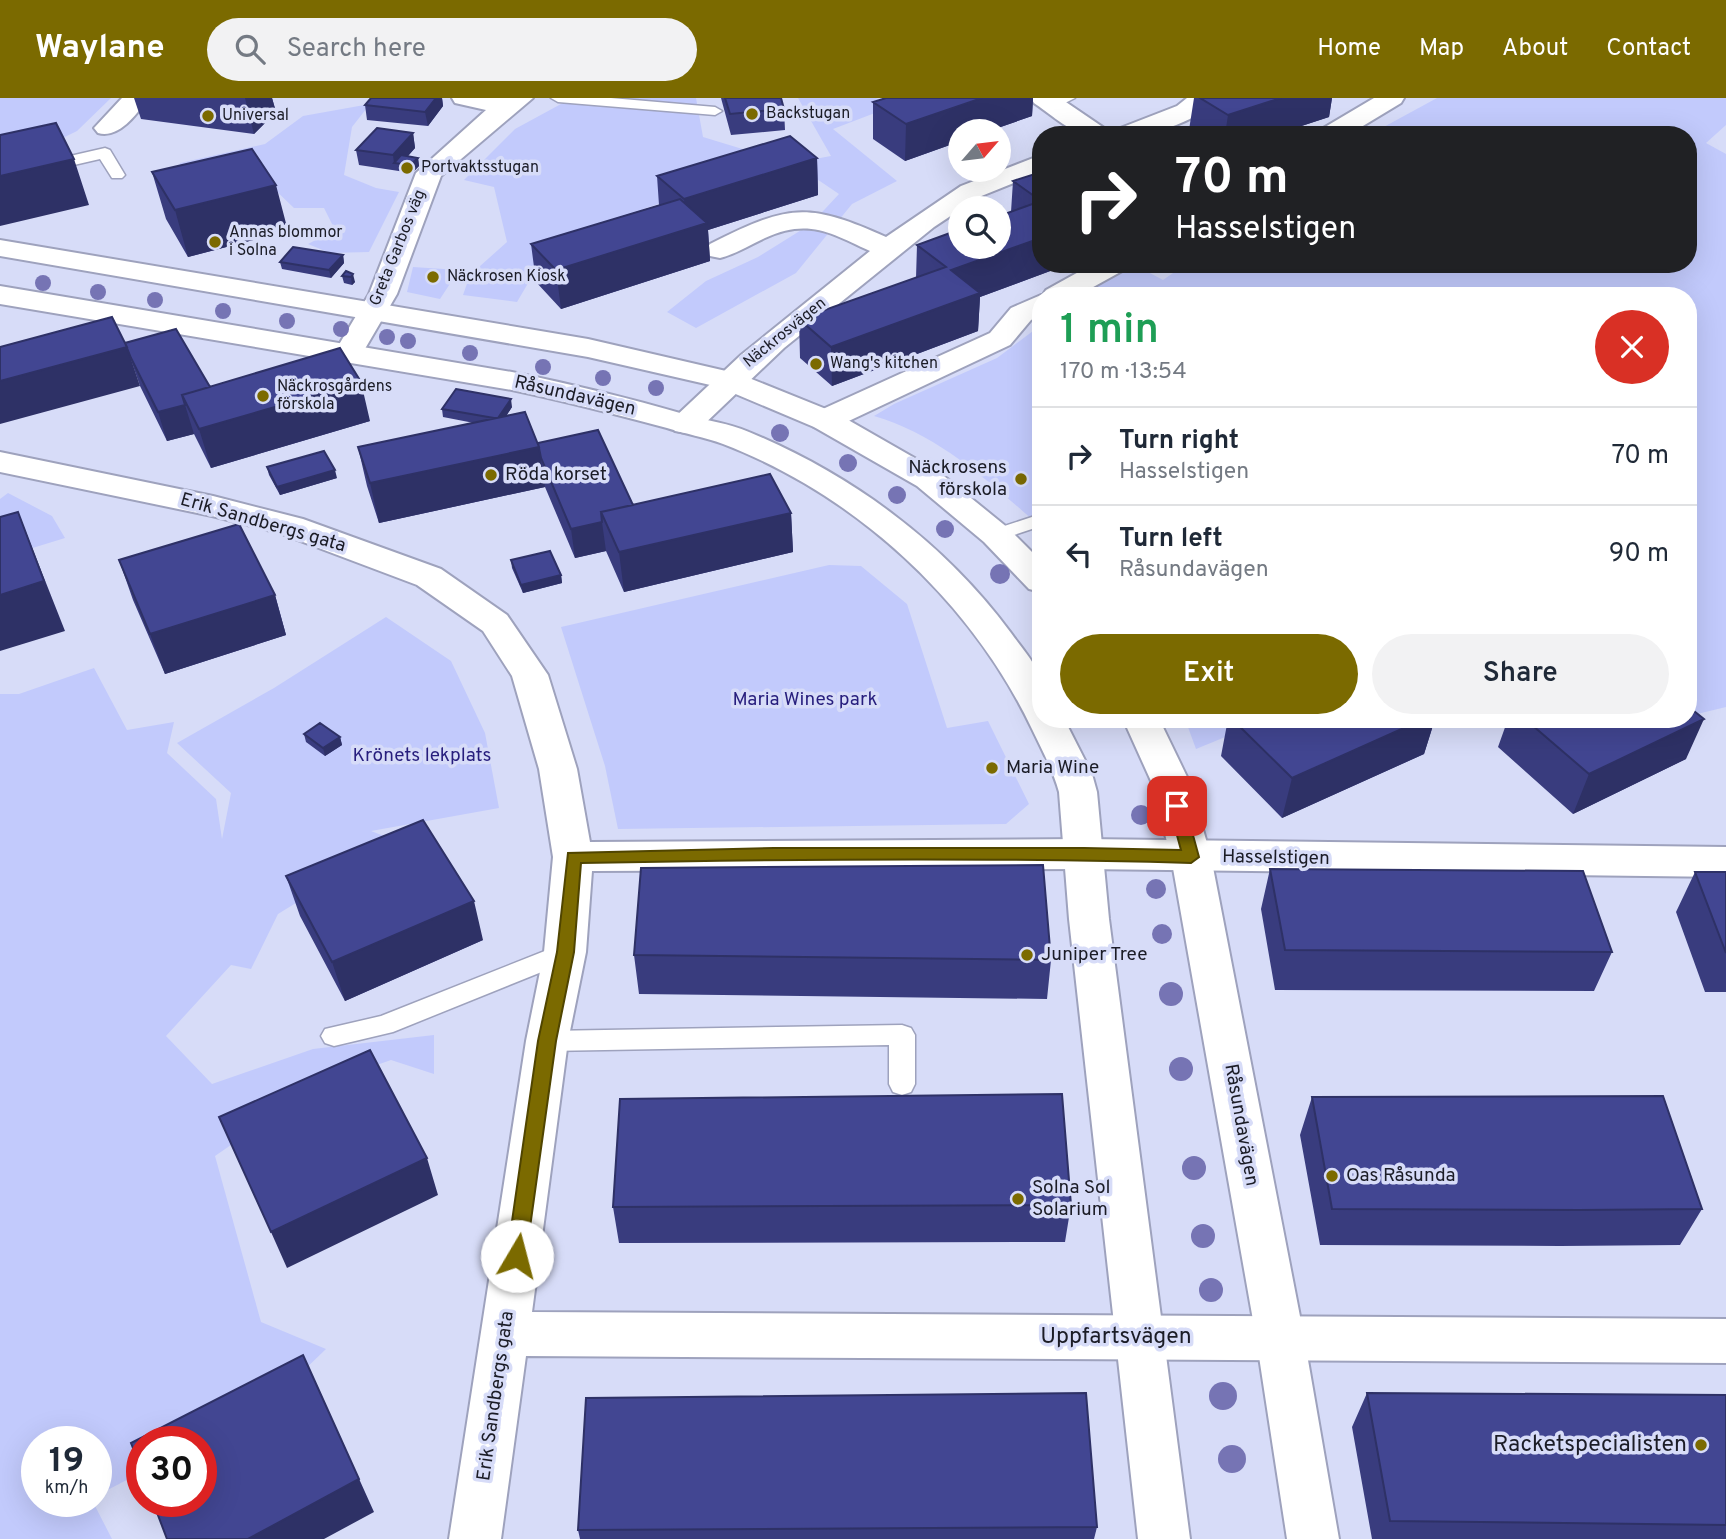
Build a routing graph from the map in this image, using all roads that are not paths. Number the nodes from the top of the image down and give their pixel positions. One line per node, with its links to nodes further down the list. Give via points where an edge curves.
1 (136, 98): 12 (street)
2 (464, 98): 7 (street)
3 (558, 98): 8 (lane)
4 (1203, 98): 10 (street)
5 (1392, 98): 11 (street)
6 (1054, 100): 9 (street)
7 (513, 102): 23 (street, Greta Garbos väg, via 429,173)
8 (715, 111)
9 (1088, 126)
10 (1153, 126)
11 (1344, 126)
12 (107, 128)
13 (1032, 166): 17 (street, Näckrosvägen, via 954,202)
14 (117, 175): 15 (lane, via 105,153)
15 (0, 177)
16 (0, 248): 23 (street)
17 (890, 249): 18 (street, via 819,221 796,219); 25 (street, Näckrosvägen)
18 (720, 250)
19 (1100, 273): 20 (street)
20 (1073, 287)
21 (0, 295): 24 (street, Råsundavägen)
22 (1032, 308): 26 (street, via 1021,314 1000,339)
23 (373, 312): 24 (street, Greta Garbos väg); 25 (street, via 588,348)
24 (349, 353): 27 (street, Råsundavägen, via 605,400)
25 (728, 380): 26 (street); 27 (street, Näckrosvägen)
26 (825, 420): 30 (street, via 928,479)
27 (686, 424): 32 (street, Råsundavägen, via 733,436 796,466 882,521 976,611)
28 (0, 462): 37 (street, Erik Sandbergs gata, via 213,506 333,540 429,577 495,623 530,675 558,769)
29 (1032, 523): 30 (lane)
30 (996, 536): 31 (street)
31 (1032, 572)
32 (1032, 696)
33 (1050, 728): 35 (street, via 1078,792)
34 (1144, 728): 36 (street, Råsundavägen, via 1170,781)
35 (1084, 854): 36 (street, Hasselstigen); 37 (street, Hasselstigen); 45 (street)
36 (1191, 857): 38 (street, Hasselstigen); 44 (street, Råsundavägen)
37 (573, 858): 39 (street, Erik Sandbergs gata)
38 (1726, 862)
39 (565, 952): 40 (lane, via 384,1025); 41 (street, Erik Sandbergs gata)
40 (334, 1036)
41 (547, 1041): 42 (lane, via 902,1035); 43 (street, Erik Sandbergs gata)
42 (902, 1084)
43 (506, 1334): 45 (street, Uppfartsvägen); 47 (street, Erik Sandbergs gata)
44 (1280, 1337): 45 (street, Uppfartsvägen); 46 (street, Uppfartsvägen); 49 (street, Råsundavägen)
45 (1140, 1338): 48 (street)
46 (1726, 1341)
47 (475, 1539)
48 (1164, 1539)
49 (1314, 1539)

